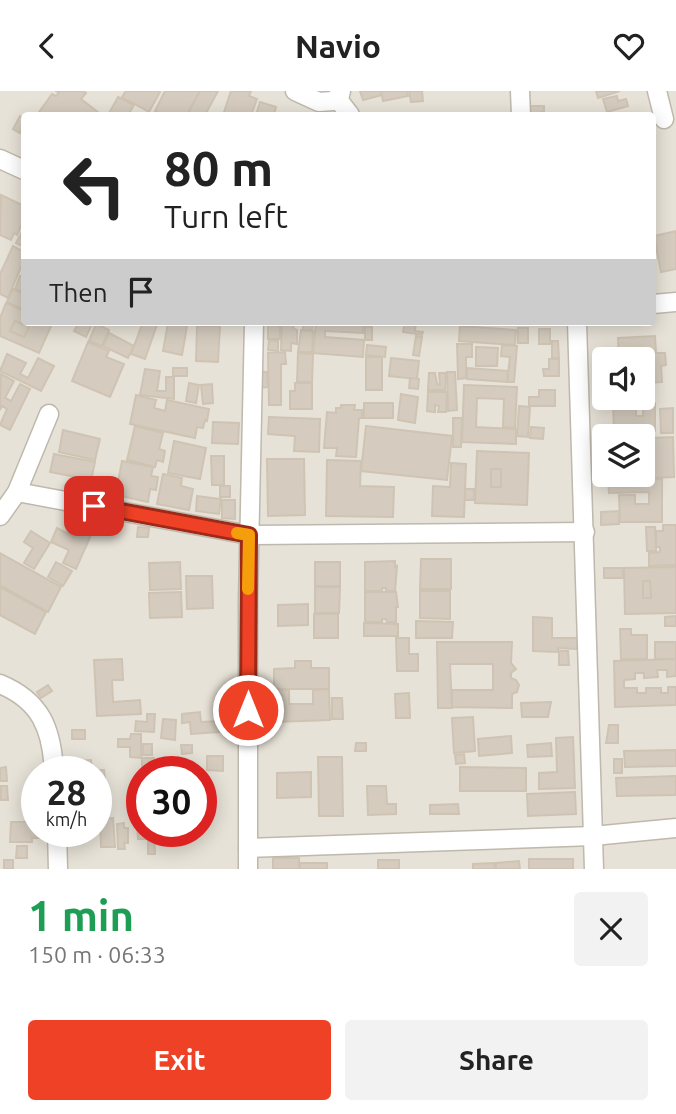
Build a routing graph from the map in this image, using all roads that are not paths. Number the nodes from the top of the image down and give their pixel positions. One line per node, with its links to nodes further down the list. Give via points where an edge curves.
1 (295, 91): 4 (street, via 319,102 333,101)
2 (520, 91): 6 (street)
3 (657, 91): 7 (street)
4 (339, 95): 5 (street)
5 (348, 112)
6 (521, 112)
7 (664, 119)
8 (0, 159): 9 (street)
9 (21, 169)
10 (676, 302): 11 (street)
11 (656, 304)
12 (254, 326): 18 (street)
13 (577, 326): 17 (street)
14 (50, 414): 15 (street)
15 (17, 492): 16 (street); 18 (street)
16 (0, 516)
17 (585, 532): 18 (street); 22 (street)
18 (249, 535): 24 (street)
19 (0, 684): 20 (street, via 33,704 46,728)
20 (51, 756)
21 (676, 828): 22 (street)
22 (593, 836): 24 (street); 27 (street)
23 (57, 847): 25 (street)
24 (248, 848): 26 (street)
25 (58, 869)
26 (248, 869)
27 (594, 869)

